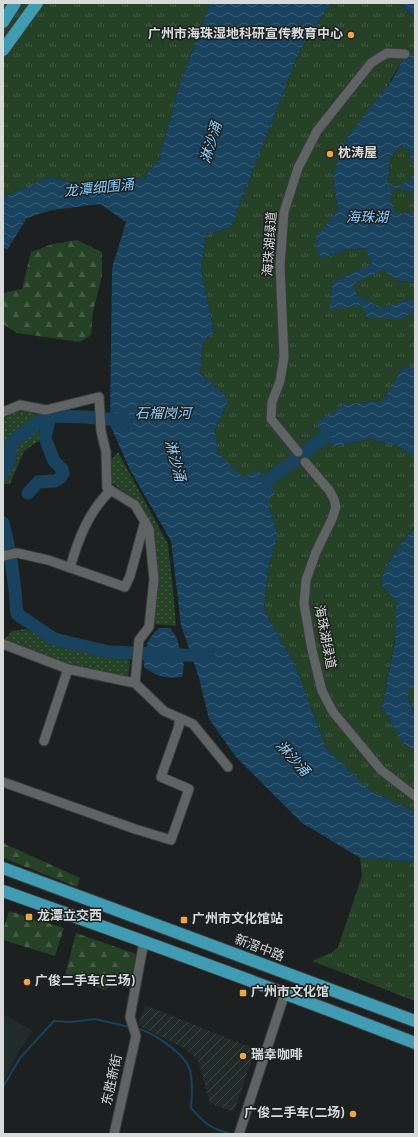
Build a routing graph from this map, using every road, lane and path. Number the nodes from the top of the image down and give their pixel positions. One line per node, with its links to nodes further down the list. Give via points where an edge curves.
1 (15, 3): 3 (highway)
2 (37, 3): 4 (highway)
3 (3, 22)
4 (3, 50)
5 (405, 54): 7 (street, 海珠湖绿道, via 387,53 371,63 317,131 298,168 284,212 280,266 284,357 280,381 272,402 271,419)
6 (3, 412): 9 (street, via 20,405 46,410 99,396 101,431 106,452 107,488)
7 (298, 452)
8 (305, 462): 20 (street, 海珠湖绿道, via 329,490 336,507 306,580 304,604 322,691 333,712 381,770)
9 (111, 490): 10 (street, via 136,505); 12 (street, via 94,510 77,543)
10 (145, 521): 12 (street, via 125,587); 15 (street, via 149,529 154,580 149,627 139,640)
11 (3, 556): 12 (street, via 17,553)
12 (70, 568)
13 (3, 644): 14 (street)
14 (68, 669): 15 (street); 17 (street)
15 (135, 683): 16 (street, via 164,711)
16 (180, 718): 18 (street, via 193,724); 19 (street, via 161,777 189,789 171,840)
17 (44, 741)
18 (228, 767)
19 (3, 782)
20 (415, 796)
21 (3, 865): 23 (highway)
22 (3, 868): 23 (highway, 新滘中路)
23 (24, 876): 27 (highway, 新滘中路)
24 (3, 891): 25 (highway)
25 (144, 941): 26 (highway); 29 (street, 东胜新街, via 130,1017 136,1036)
26 (285, 993): 28 (highway); 30 (street)
27 (415, 1021)
28 (415, 1043)
29 (114, 1134)
30 (239, 1134)

